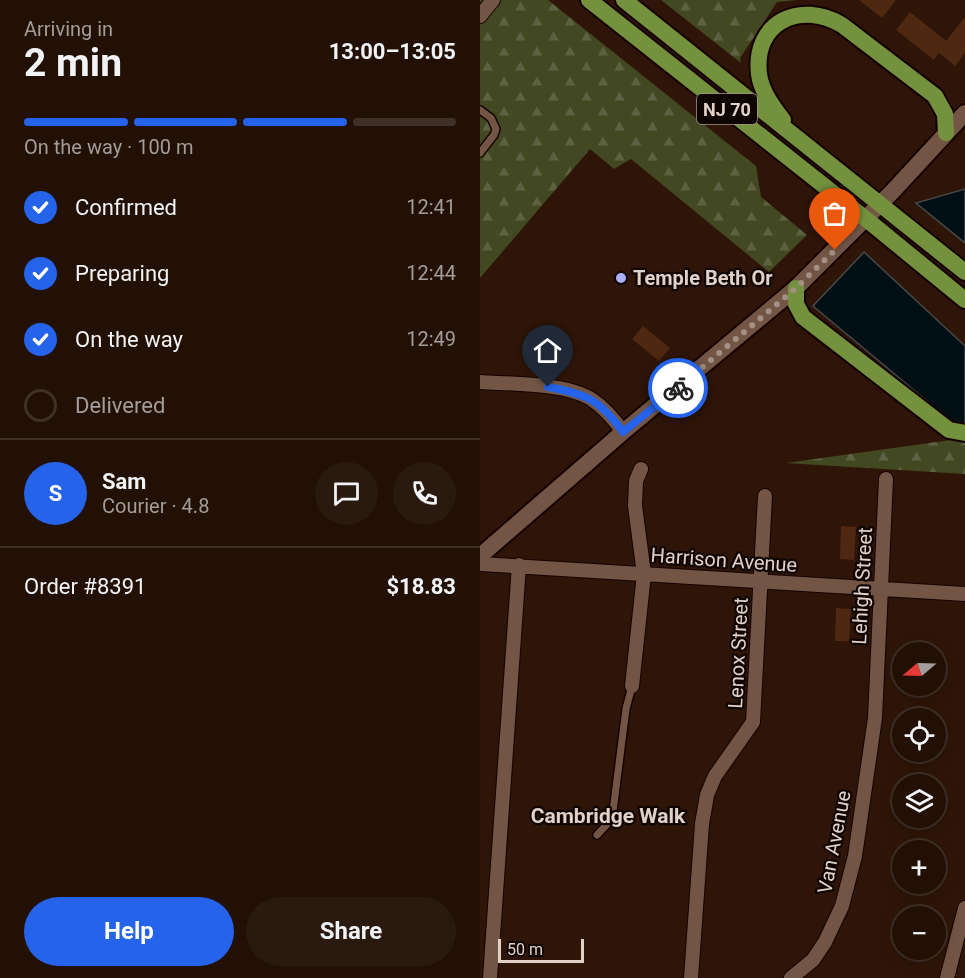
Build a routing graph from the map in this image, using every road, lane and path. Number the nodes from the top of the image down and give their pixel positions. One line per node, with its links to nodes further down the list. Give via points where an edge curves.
1 (493, 0): 4 (street)
2 (589, 0): 11 (highway, NJ 70)
3 (624, 0): 8 (highway, NJ 70)
4 (480, 16)
5 (480, 110): 9 (lane, via 491,118 496,129)
6 (965, 113): 7 (street)
7 (946, 133): 8 (highway, via 945,114 935,96 829,16 813,13 783,19 771,29 759,59 759,76 772,106); 10 (street)
8 (796, 137): 10 (highway, NJ 70)
9 (480, 153)
10 (880, 204): 11 (street); 12 (highway, NJ 70)
11 (866, 219): 13 (street); 14 (highway, NJ 70)
12 (965, 272)
13 (796, 288): 16 (street); 17 (highway, via 796,304 803,317 949,430)
14 (964, 299)
15 (480, 382): 16 (street, via 575,392 610,414)
16 (623, 432): 21 (street)
17 (965, 433)
18 (641, 469): 24 (street, via 636,481 635,506)
19 (886, 478): 26 (street, Lehigh Street)
20 (765, 496): 25 (street, Lenox Street)
21 (480, 556)
22 (480, 564): 23 (street, Harrison Avenue)
23 (519, 565): 24 (street, Harrison Avenue); 32 (street)
24 (644, 574): 25 (street, Harrison Avenue); 28 (street)
25 (761, 582): 26 (street, Harrison Avenue); 33 (street, Lenox Street, via 753,722 715,776 707,795)
26 (881, 589): 27 (street, Harrison Avenue); 29 (street, Lehigh Street)
27 (965, 594)
28 (632, 686): 30 (lane, via 612,819)
29 (876, 696): 34 (street, Van Avenue, via 855,856 842,906 813,960)
30 (597, 835)
31 (965, 908): 35 (street)
32 (490, 978)
33 (691, 978)
34 (791, 978)
35 (947, 978)

